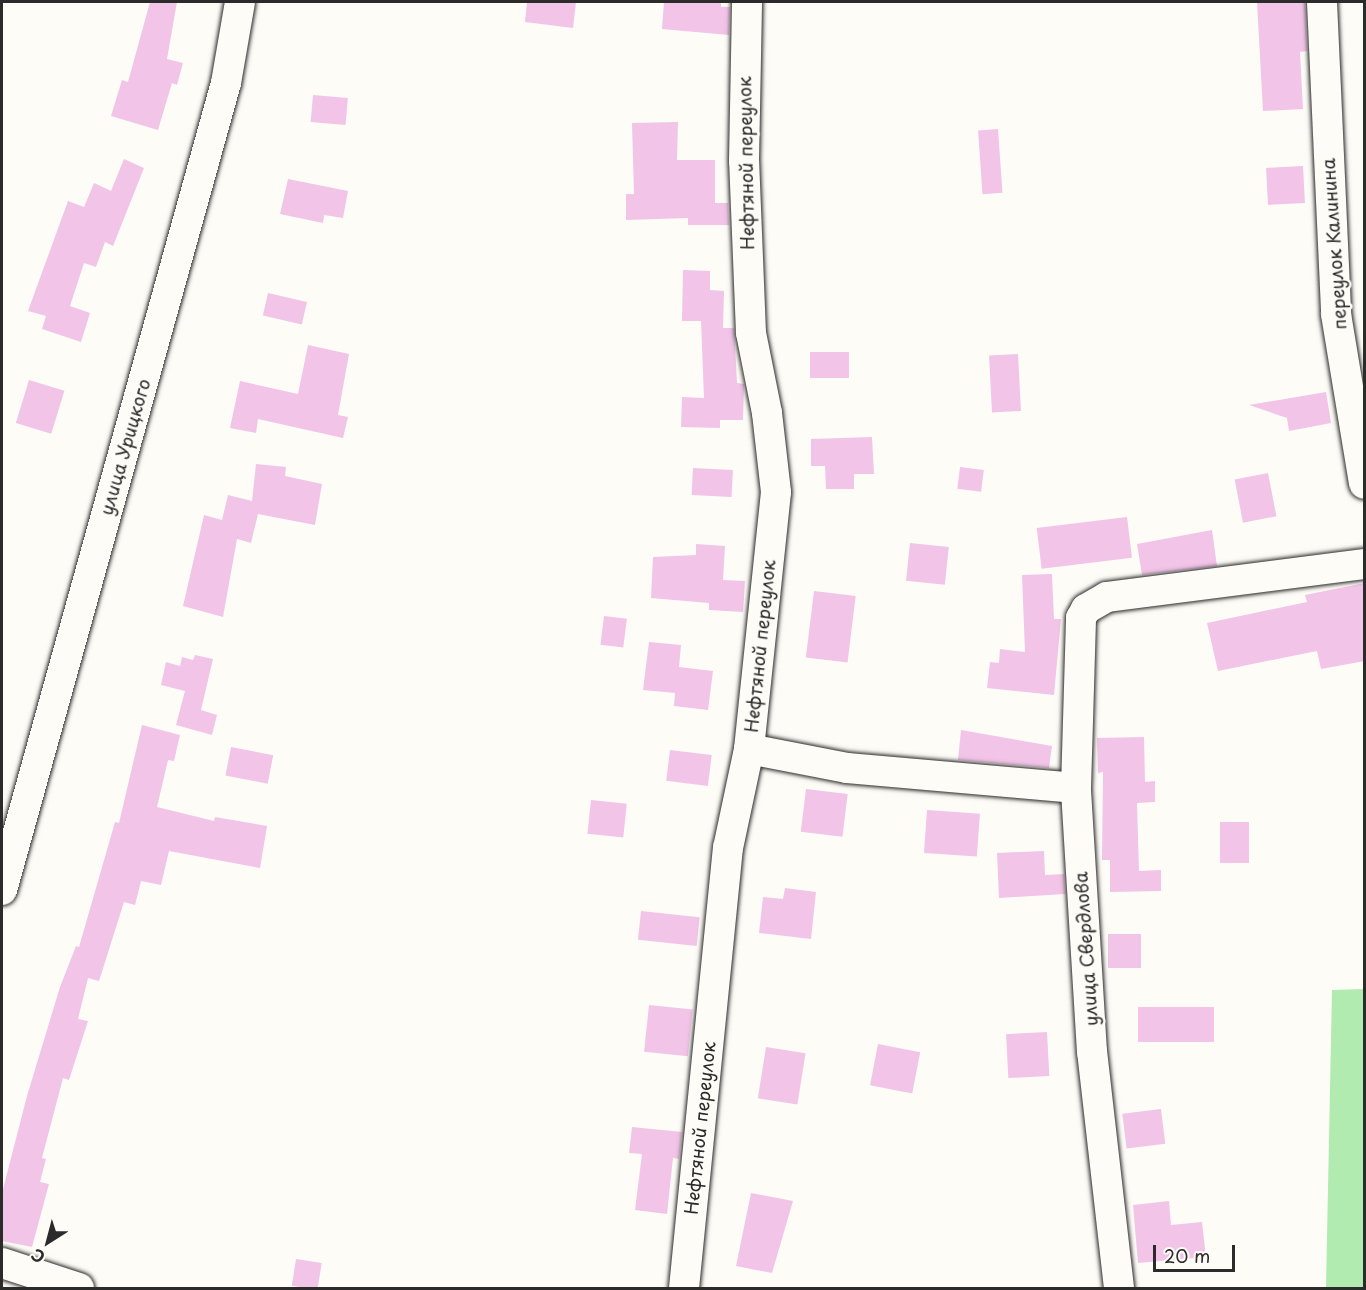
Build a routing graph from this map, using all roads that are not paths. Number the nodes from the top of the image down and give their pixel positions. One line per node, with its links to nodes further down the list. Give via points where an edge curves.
1 (240, 2): 8 (street, улица Урицкого, via 226,83)
2 (747, 2): 6 (street, Нефтяной переулок, via 744,161 751,333 767,413 776,492)
3 (1322, 2): 4 (street, переулок Калинина, via 1336,314)
4 (1365, 484)
5 (1365, 564): 7 (street, улица Свердлова, via 1107,597 1086,609 1079,631)
6 (749, 749): 7 (street, via 847,768); 11 (street, Нефтяной переулок, via 728,848)
7 (1076, 788): 12 (street, улица Свердлова, via 1092,1052)
8 (2, 890)
9 (2, 1263): 10 (street)
10 (79, 1288)
11 (684, 1288)
12 (1119, 1288)

